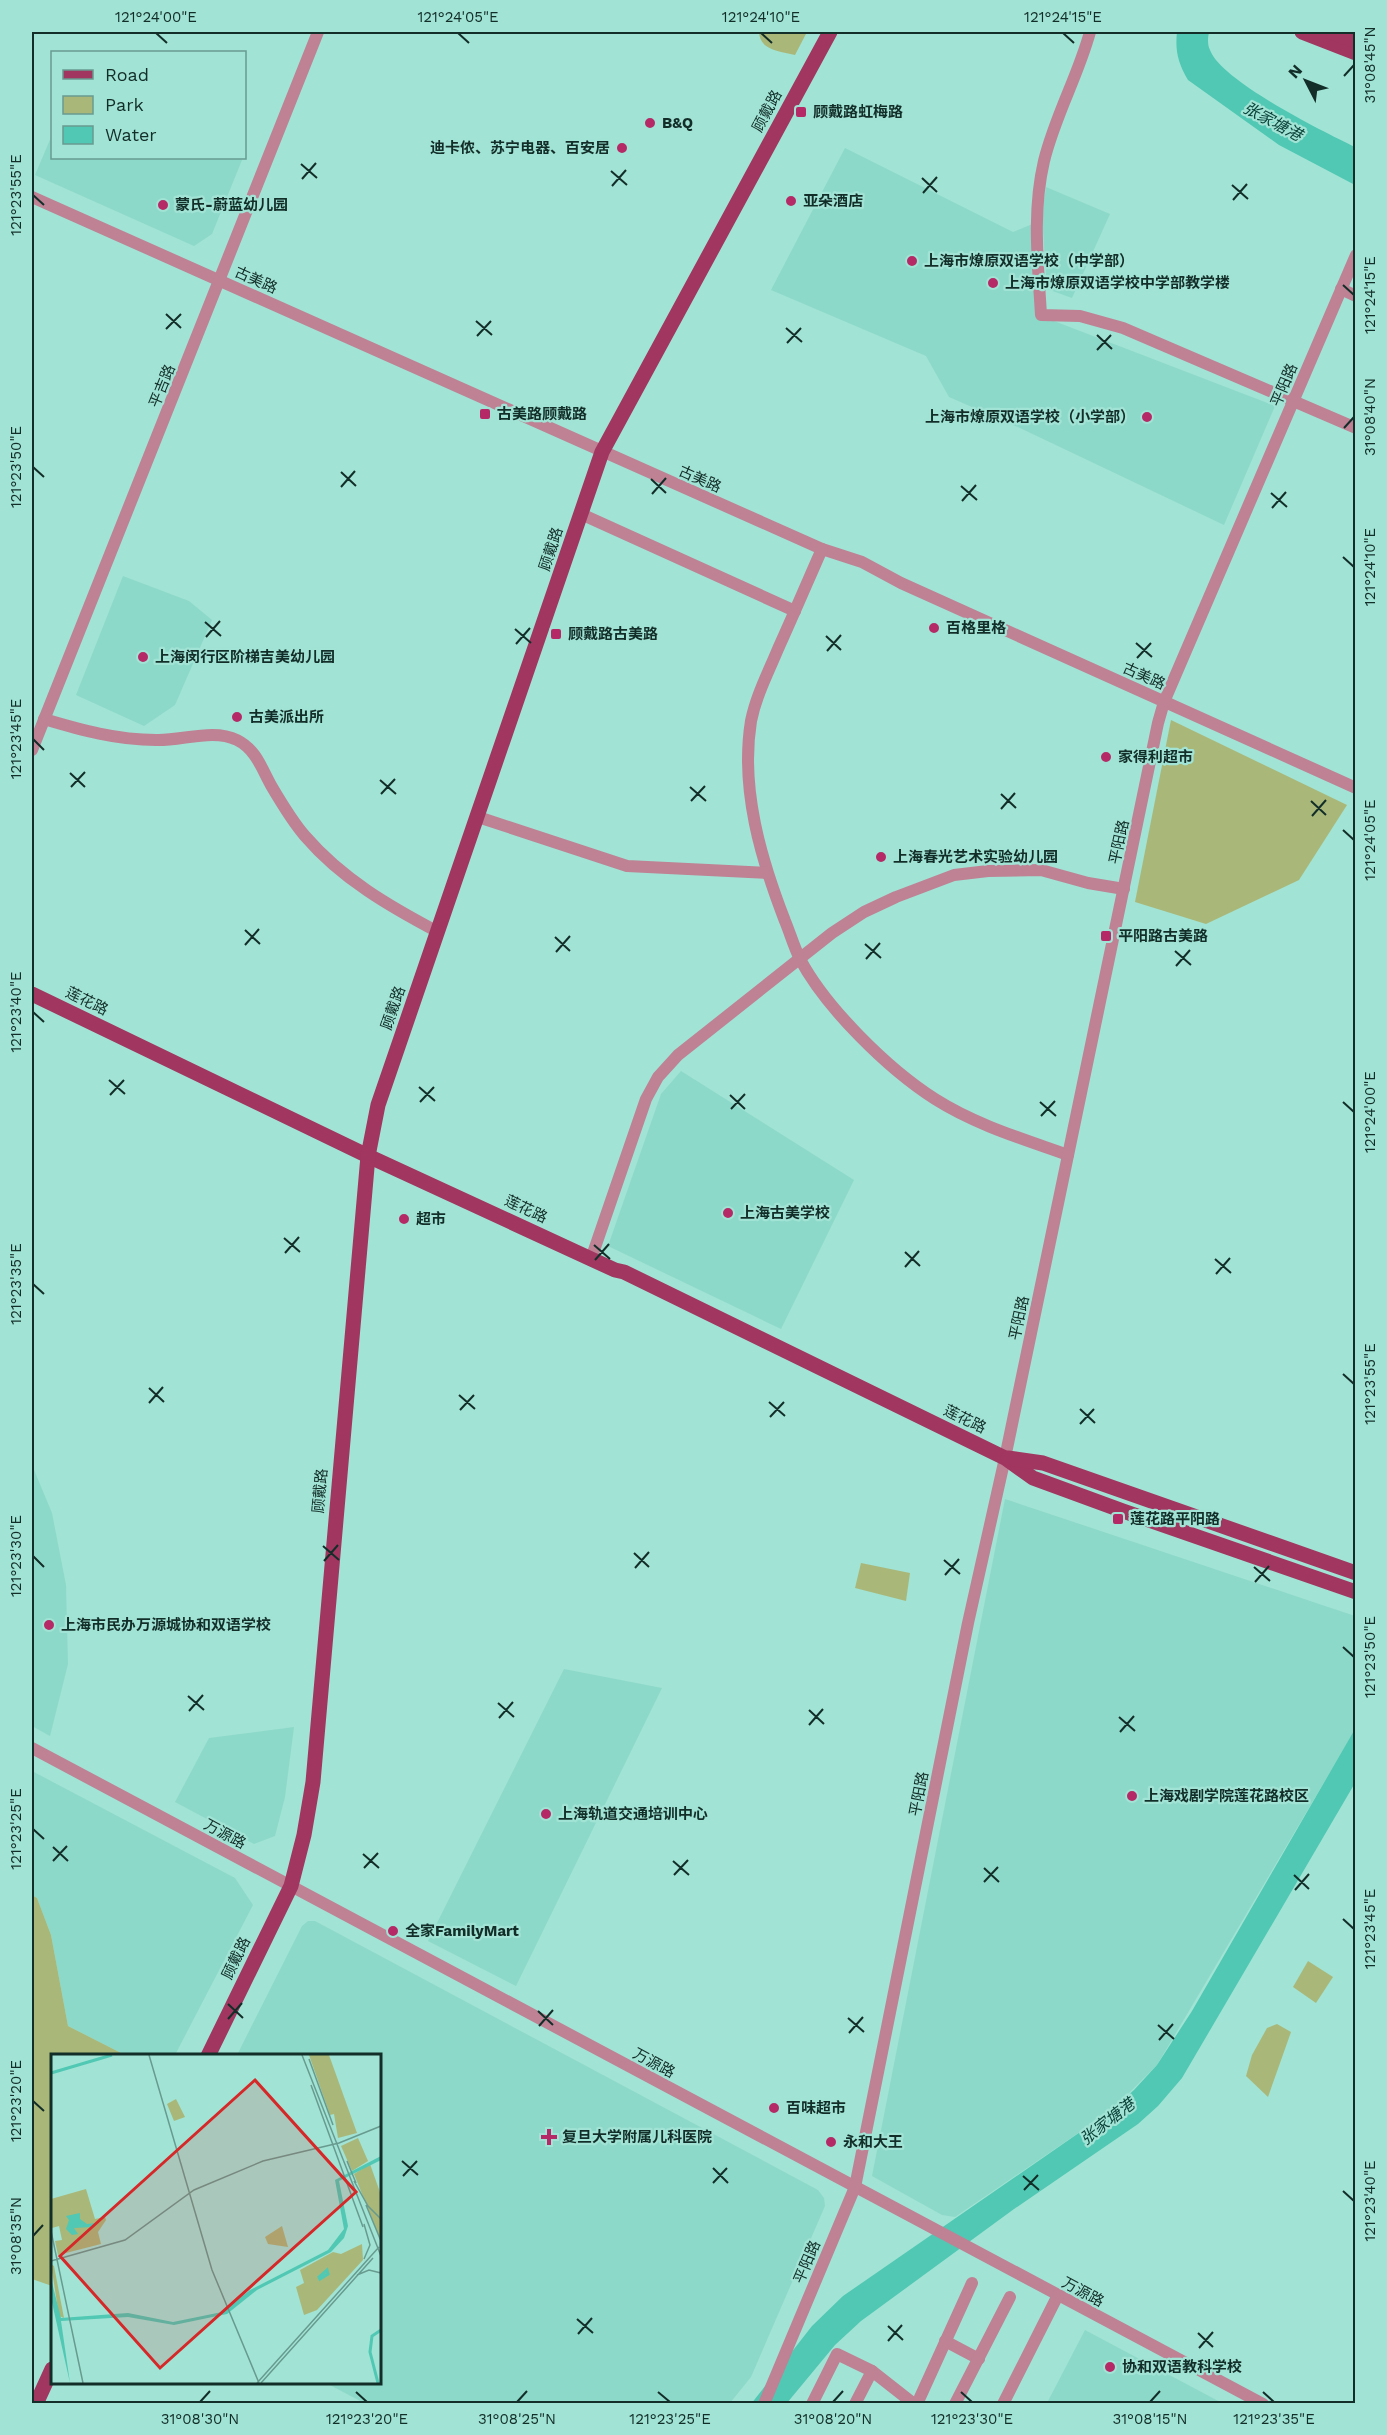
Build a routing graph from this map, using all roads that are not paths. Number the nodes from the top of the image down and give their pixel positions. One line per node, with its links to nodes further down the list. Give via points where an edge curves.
1 (318, 32): 10 (street, 平吉路)
2 (830, 32): 15 (main road, 顾戴路)
3 (1090, 32): 13 (street, via 1052,134 1041,179 1035,223 1041,315 1080,316 1123,328)
4 (1302, 32): 7 (main road)
5 (1331, 32): 6 (main road)
6 (1356, 41)
7 (1356, 53)
8 (32, 197): 10 (street, 古美路)
9 (1356, 255): 11 (street, 平阳路)
10 (220, 281): 15 (street, 古美路); 20 (street, 平吉路)
11 (1341, 289): 12 (street); 13 (street, 平阳路)
12 (1356, 296)
13 (1293, 402): 14 (street); 19 (street, 平阳路)
14 (1356, 428)
15 (602, 452): 16 (main road, 顾戴路); 17 (street, 古美路)
16 (581, 514): 18 (street); 23 (main road, 顾戴路)
17 (822, 549): 18 (street); 19 (street, 古美路, via 862,561)
18 (795, 611): 24 (street, via 756,701 749,742 751,790)
19 (1164, 702): 22 (street, 古美路); 25 (street, 平阳路)
20 (44, 719): 21 (street, 平吉路); 26 (street, via 126,738 157,740 212,735 239,741 250,748 283,806 330,862 377,898)
21 (32, 750)
22 (1356, 788)
23 (478, 817): 24 (street, via 627,866); 26 (main road, 顾戴路)
24 (767, 873): 27 (street)
25 (1124, 890): 27 (street, via 1041,870 954,875 864,912); 29 (street, 平阳路)
26 (438, 932): 30 (main road, 顾戴路, via 378,1105)
27 (800, 959): 29 (street, via 853,1029 901,1074 966,1116); 31 (street, via 678,1055 658,1077 646,1099)
28 (32, 994): 30 (main road, 莲花路)
29 (1068, 1155): 32 (street, 平阳路)
30 (368, 1156): 31 (main road, 莲花路); 36 (main road, 顾戴路, via 313,1782)
31 (591, 1259): 32 (main road, 莲花路)
32 (1005, 1458): 33 (main road, 莲花路, via 1042,1463); 34 (main road, 莲花路, via 1033,1478); 38 (street, 平阳路)
33 (1356, 1573)
34 (1356, 1592)
35 (32, 1748): 36 (street, 万源路)
36 (291, 1886): 37 (main road, 顾戴路); 38 (street, 万源路)
37 (208, 2054)
38 (855, 2187): 40 (street, 万源路); 47 (street, 平阳路)
39 (972, 2283): 42 (street)
40 (1058, 2295): 52 (street); 53 (street, 万源路)
41 (1010, 2297): 43 (street)
42 (945, 2341): 43 (street); 50 (street)
43 (979, 2359): 51 (street)
44 (51, 2371): 46 (main road)
45 (872, 2371): 48 (street, via 837,2354); 49 (street); 50 (street)
46 (36, 2403)
47 (764, 2403)
48 (812, 2403)
49 (855, 2403)
50 (915, 2403)
51 (955, 2403)
52 (1004, 2403)
53 (1263, 2403)

